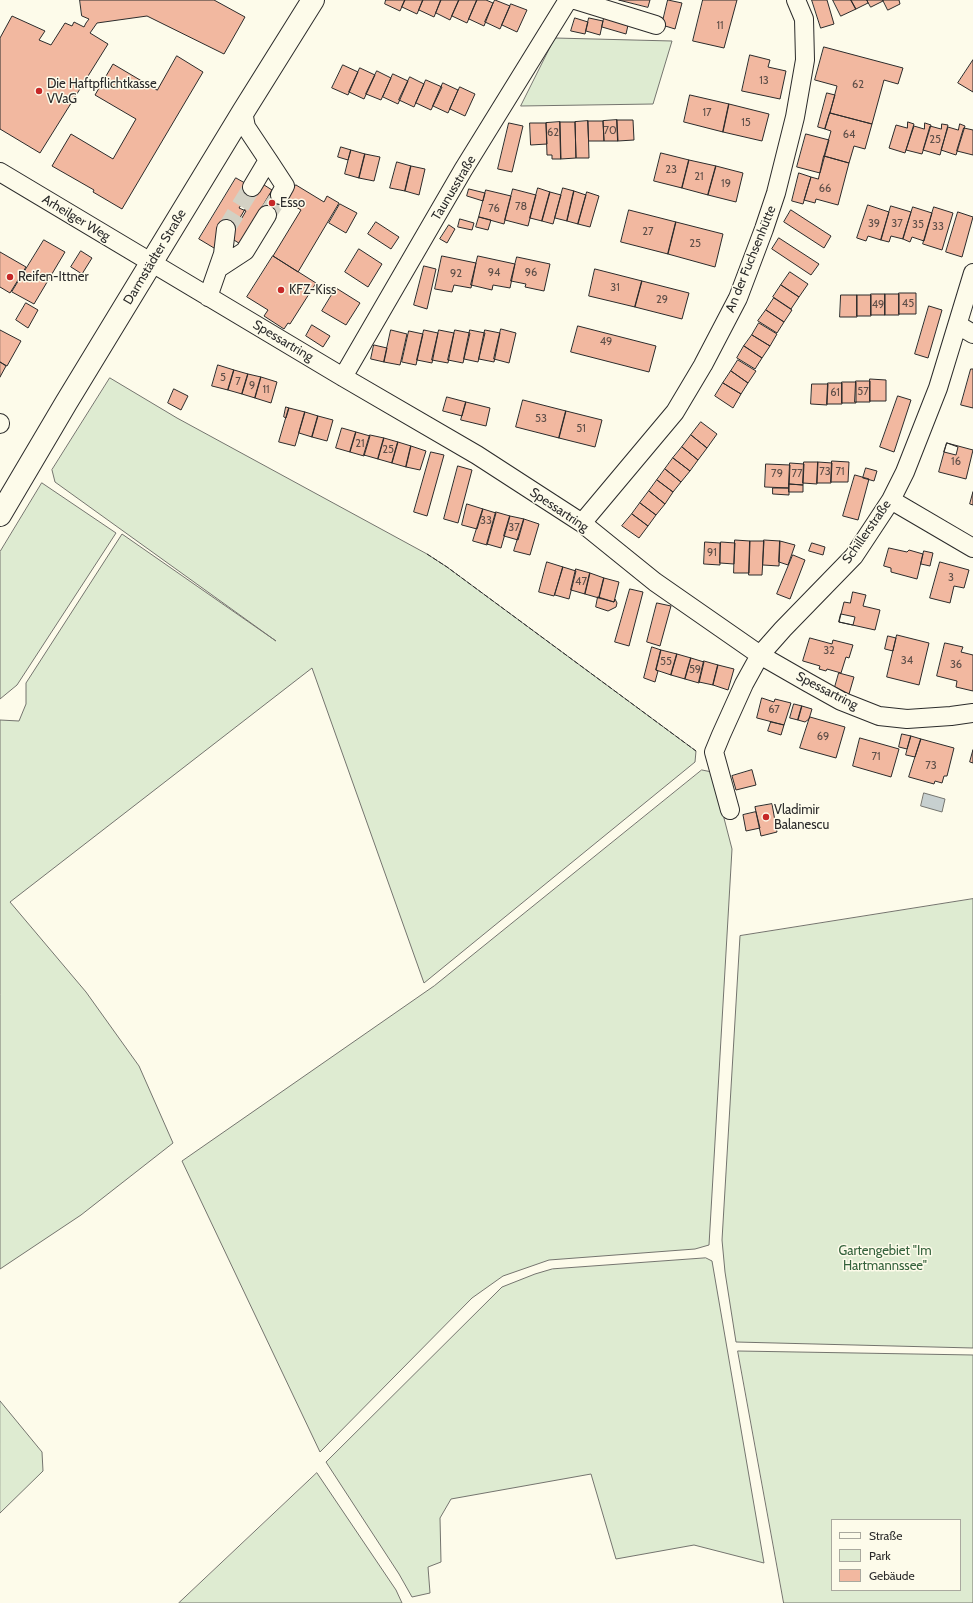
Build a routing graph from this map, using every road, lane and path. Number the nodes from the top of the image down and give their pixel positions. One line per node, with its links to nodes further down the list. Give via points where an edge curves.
1 (312, 0): 6 (main road, Darmstädter Straße)
2 (568, 0): 18 (street, Taunusstraße, via 463,170)
3 (575, 0): 5 (street)
4 (796, 0): 21 (street, An der Fuchsenhütte, via 804,19 805,60 795,117 776,193 738,298 676,412)
5 (656, 25)
6 (243, 112): 7 (street, via 246,127); 13 (main road, Darmstädter Straße)
7 (268, 160): 9 (street); 10 (street, via 285,186)
8 (0, 172): 13 (street, Arheilger Weg)
9 (252, 188)
10 (280, 194)
11 (267, 215): 14 (street, via 245,251)
12 (226, 229): 14 (street, via 223,254)
13 (152, 263): 16 (street, Spessartring); 20 (main road, Darmstädter Straße)
14 (218, 268): 16 (street)
15 (973, 273): 17 (street, Schillerstraße)
16 (208, 297): 18 (street, Spessartring)
17 (966, 329): 19 (street, Schillerstraße, via 938,388 905,472)
18 (342, 377): 21 (street, Spessartring, via 477,455)
19 (890, 500): 22 (street); 23 (street, Schillerstraße, via 854,556)
20 (0, 515)
21 (582, 524): 23 (street, Spessartring, via 655,582)
22 (973, 548)
23 (760, 655): 24 (street, Spessartring, via 841,701 879,716 907,719); 25 (street, Schillerstraße, via 744,684 714,752)
24 (973, 713)
25 (730, 810)

